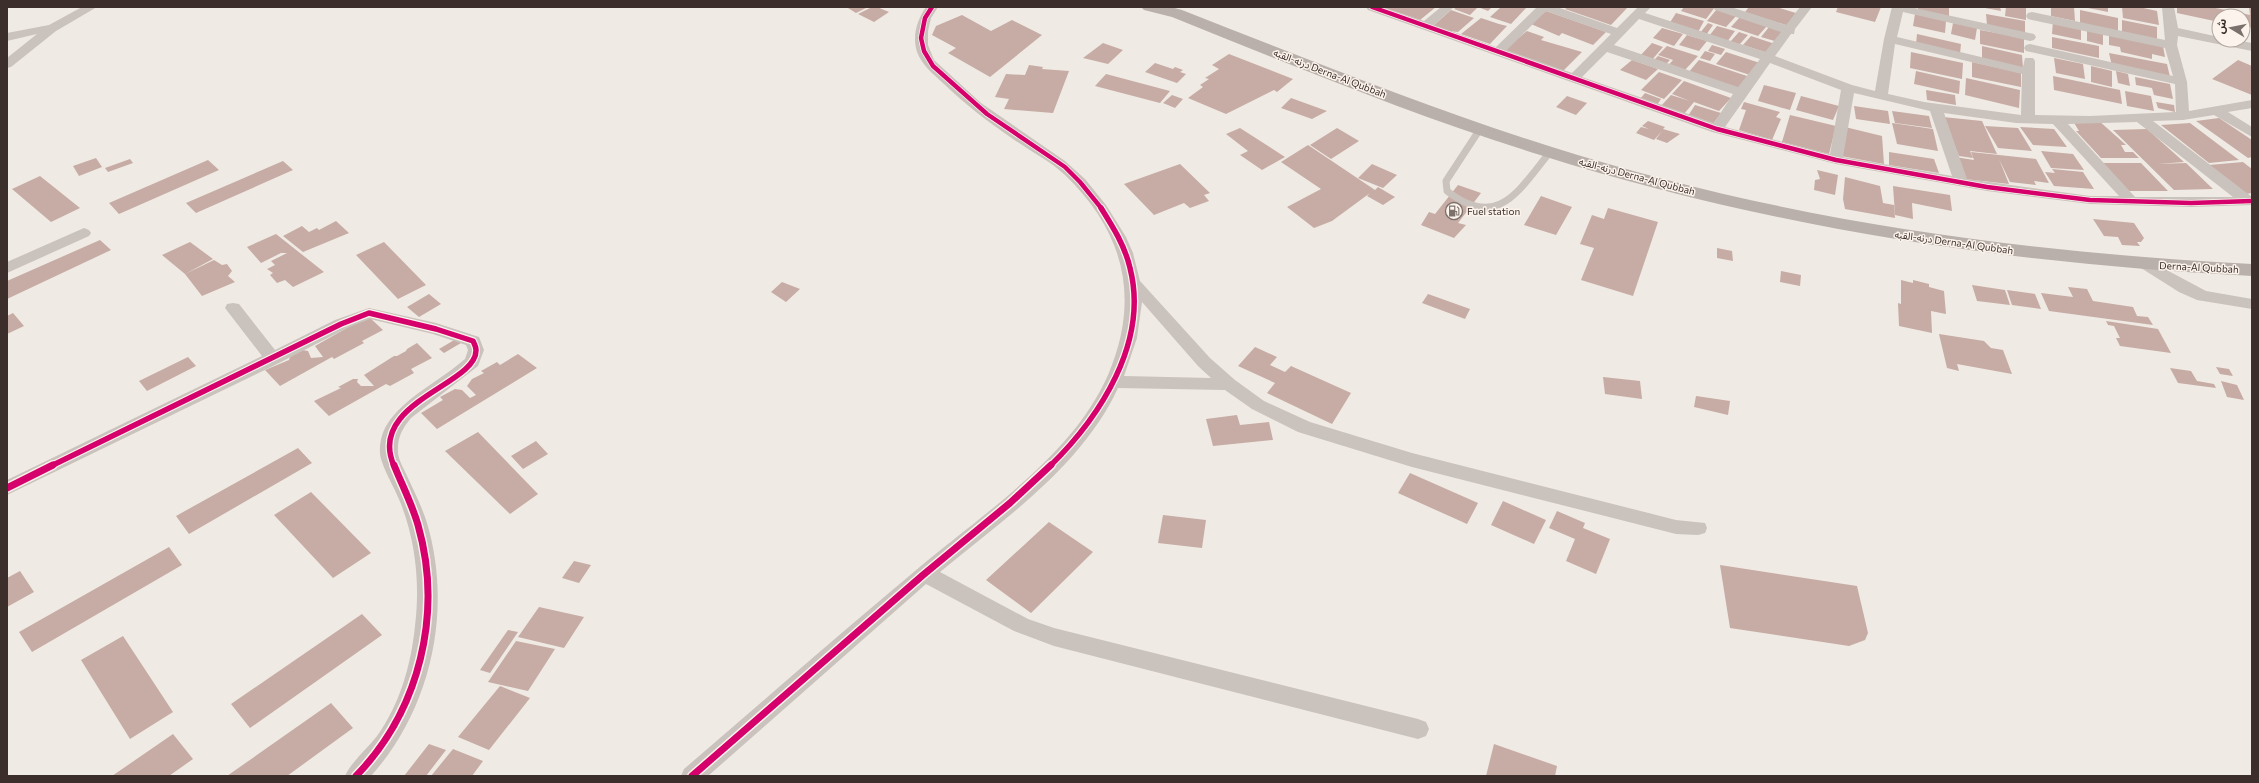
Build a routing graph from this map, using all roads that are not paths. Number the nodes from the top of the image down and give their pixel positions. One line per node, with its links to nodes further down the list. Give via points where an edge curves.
1 (91, 7): 16 (street)
2 (932, 7): 53 (street, via 922,25 921,40 926,57 964,97 1068,170 1090,194 1111,223 1124,252)
3 (1150, 7): 10 (main road, درنه-القبه Derna-Al Qubbah)
4 (1372, 7): 14 (street)
5 (1448, 7): 14 (street)
6 (1545, 7): 18 (street); 25 (street)
7 (1719, 7): 17 (street)
8 (1806, 7): 17 (street)
9 (1900, 7): 20 (street); 21 (street)
10 (1172, 10): 41 (main road, درنه-القبه Derna-Al Qubbah, via 1358,85)
11 (1641, 11): 18 (street); 26 (street)
12 (2031, 11): 21 (street); 22 (street)
13 (2167, 14): 15 (street); 22 (street); 24 (street)
14 (1426, 26): 25 (street)
15 (2211, 27)
16 (52, 28): 19 (street); 27 (street)
17 (1790, 31): 26 (street)
18 (1618, 32): 23 (street)
19 (7, 38)
20 (1890, 40): 28 (street); 33 (street)
21 (2030, 43): 28 (street); 30 (street)
22 (2171, 45): 30 (street)
23 (1606, 47): 29 (street); 32 (street)
24 (2252, 47)
25 (1499, 51): 29 (street)
26 (1766, 57): 31 (street); 32 (street)
27 (7, 64)
28 (2029, 72): 39 (street)
29 (1573, 78): 42 (street)
30 (2181, 82): 37 (street)
31 (1848, 88): 33 (street); 45 (street)
32 (1740, 92): 42 (street)
33 (1881, 96): 35 (street)
34 (2252, 104): 36 (street)
35 (1936, 108): 39 (street); 46 (street)
36 (2218, 111): 37 (street); 43 (street)
37 (2183, 116): 38 (street)
38 (2142, 118): 40 (street); 48 (street)
39 (2028, 119): 40 (street)
40 (2057, 120): 47 (street)
41 (1480, 129): 44 (main road, درنه-القبه Derna-Al Qubbah); 44 (lane, via 1446,181 1447,191 1459,202 1477,208 1505,203)
42 (1717, 129): 45 (street)
43 (2252, 133)
44 (1550, 152): 50 (main road, درنه-القبه Derna-Al Qubbah, via 1683,188 1839,223 1996,249)
45 (1836, 160): 46 (street)
46 (1961, 182): 47 (street, via 2090,200)
47 (2132, 202): 48 (street)
48 (2250, 202)
49 (84, 233): 51 (street)
50 (2146, 264): 52 (main road, Derna-Al Qubbah); 54 (street, via 2203,296)
51 (7, 268)
52 (2252, 270)
53 (1133, 283): 57 (street, via 1132,316 1126,347); 58 (street, via 1204,362)
54 (2252, 304)
55 (233, 308): 56 (street)
56 (273, 359): 59 (street); 63 (street, via 341,324 369,313 455,334 473,341 475,346 475,356 467,367 406,412 389,436 389,455 421,535 427,583 426,614 422,646 409,698 391,733)
57 (1113, 382): 58 (street); 61 (street, via 1090,421 1057,458 998,515)
58 (1229, 384): 60 (street, via 1258,405 1304,428 1480,478 1676,527)
59 (7, 488)
60 (1698, 528)
61 (925, 574): 62 (street, via 1021,625 1054,637); 64 (street)
62 (1418, 729)
63 (356, 776)
64 (692, 776)

